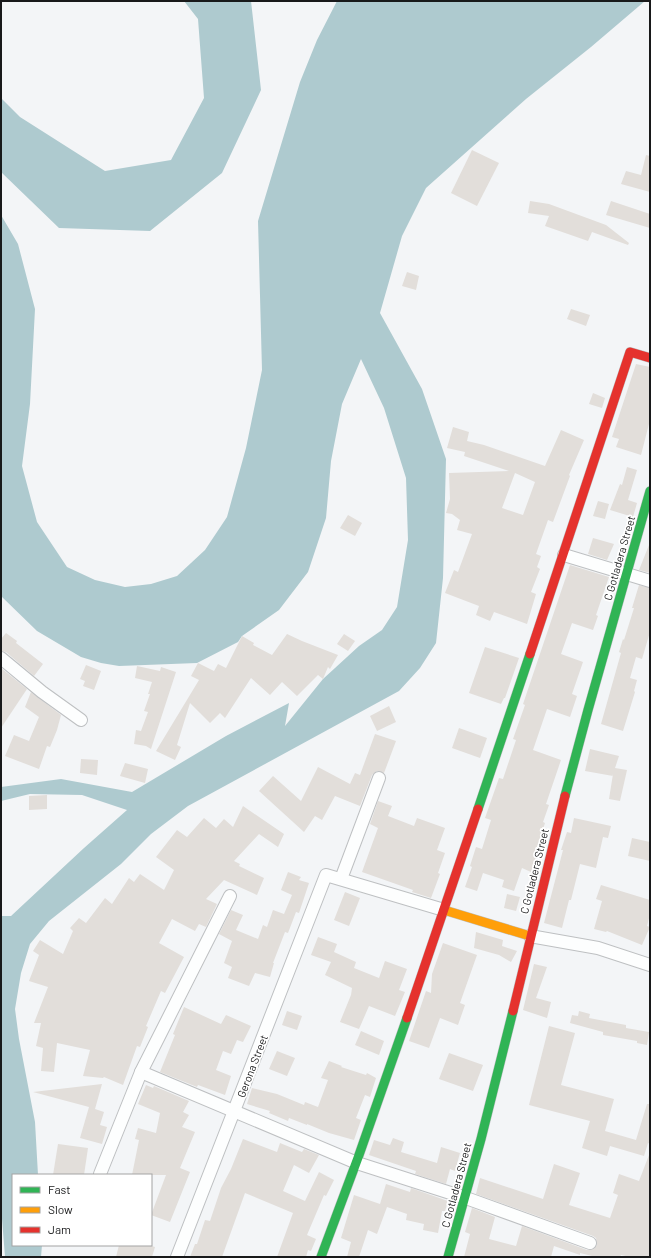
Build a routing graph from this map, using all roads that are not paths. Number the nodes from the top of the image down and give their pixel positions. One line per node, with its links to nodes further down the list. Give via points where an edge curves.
1 (650, 358): 3 (street, via 630,352)
2 (650, 492): 4 (street, C Gotladera Street)
3 (564, 555): 4 (street); 11 (street)
4 (627, 574): 5 (street); 12 (street, C Gotladera Street, via 594,683)
5 (650, 582)
6 (1, 658): 7 (street)
7 (81, 720)
8 (379, 778): 9 (street)
9 (340, 879): 11 (street); 15 (street, Gerona Street, via 326,875)
10 (230, 896): 14 (street)
11 (444, 910): 12 (street); 16 (street)
12 (530, 936): 13 (street, via 598,948); 18 (street, C Gotladera Street)
13 (650, 965)
14 (141, 1072): 15 (street); 17 (street)
15 (234, 1112): 16 (street); 20 (street, Gerona Street)
16 (356, 1163): 18 (street); 21 (street)
17 (100, 1174)
18 (466, 1198): 19 (street); 22 (street, C Gotladera Street)
19 (590, 1243)
20 (177, 1257)
21 (320, 1257)
22 (448, 1257)

